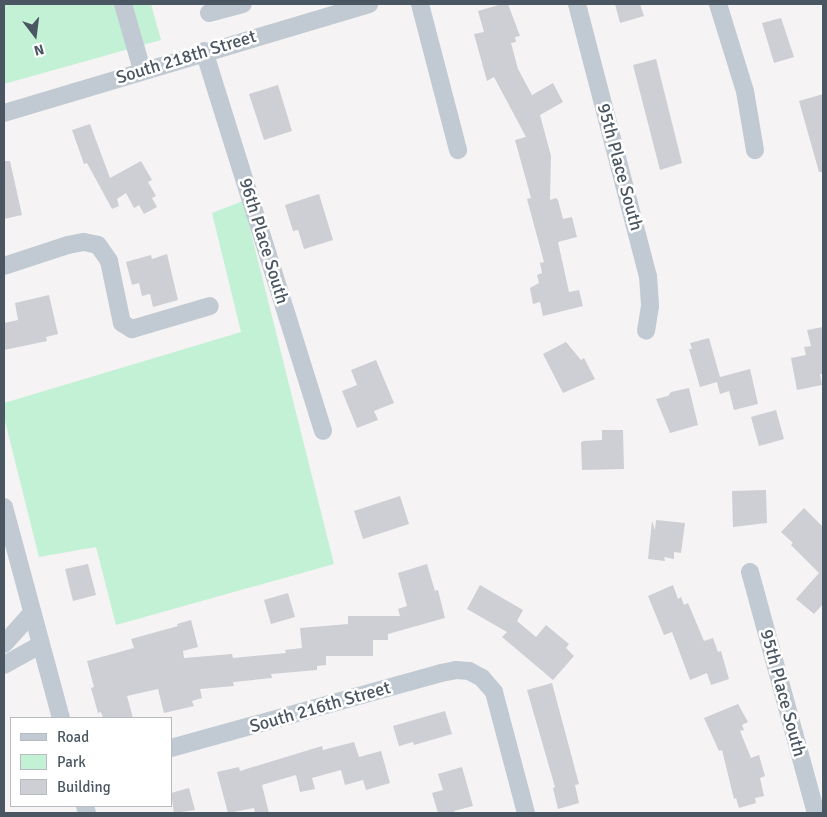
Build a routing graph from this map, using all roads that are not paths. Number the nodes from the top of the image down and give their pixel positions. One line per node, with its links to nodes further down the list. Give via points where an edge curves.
1 (123, 4): 9 (street)
2 (243, 4): 7 (street)
3 (369, 4): 8 (street, South 218th Street)
4 (420, 4): 11 (street)
5 (577, 4): 15 (street, 95th Place South, via 648,276 650,306)
6 (718, 4): 12 (street, via 745,91)
7 (209, 13)
8 (204, 51): 9 (street, South 218th Street); 16 (street, 96th Place South)
9 (142, 70): 10 (street, South 218th Street)
10 (4, 113)
11 (458, 150)
12 (755, 150)
13 (4, 266): 14 (street, via 84,242 98,246 109,260 122,323 132,329)
14 (210, 306)
15 (646, 331)
16 (323, 431)
17 (4, 507): 19 (street)
18 (750, 572): 26 (street, 95th Place South)
19 (32, 613): 20 (street); 21 (street)
20 (4, 644)
21 (40, 644): 22 (street); 23 (street)
22 (4, 665)
23 (61, 717)
24 (172, 748): 25 (street, South 216th Street, via 441,673 469,671 482,678 494,692)
25 (526, 813)
26 (816, 813)

